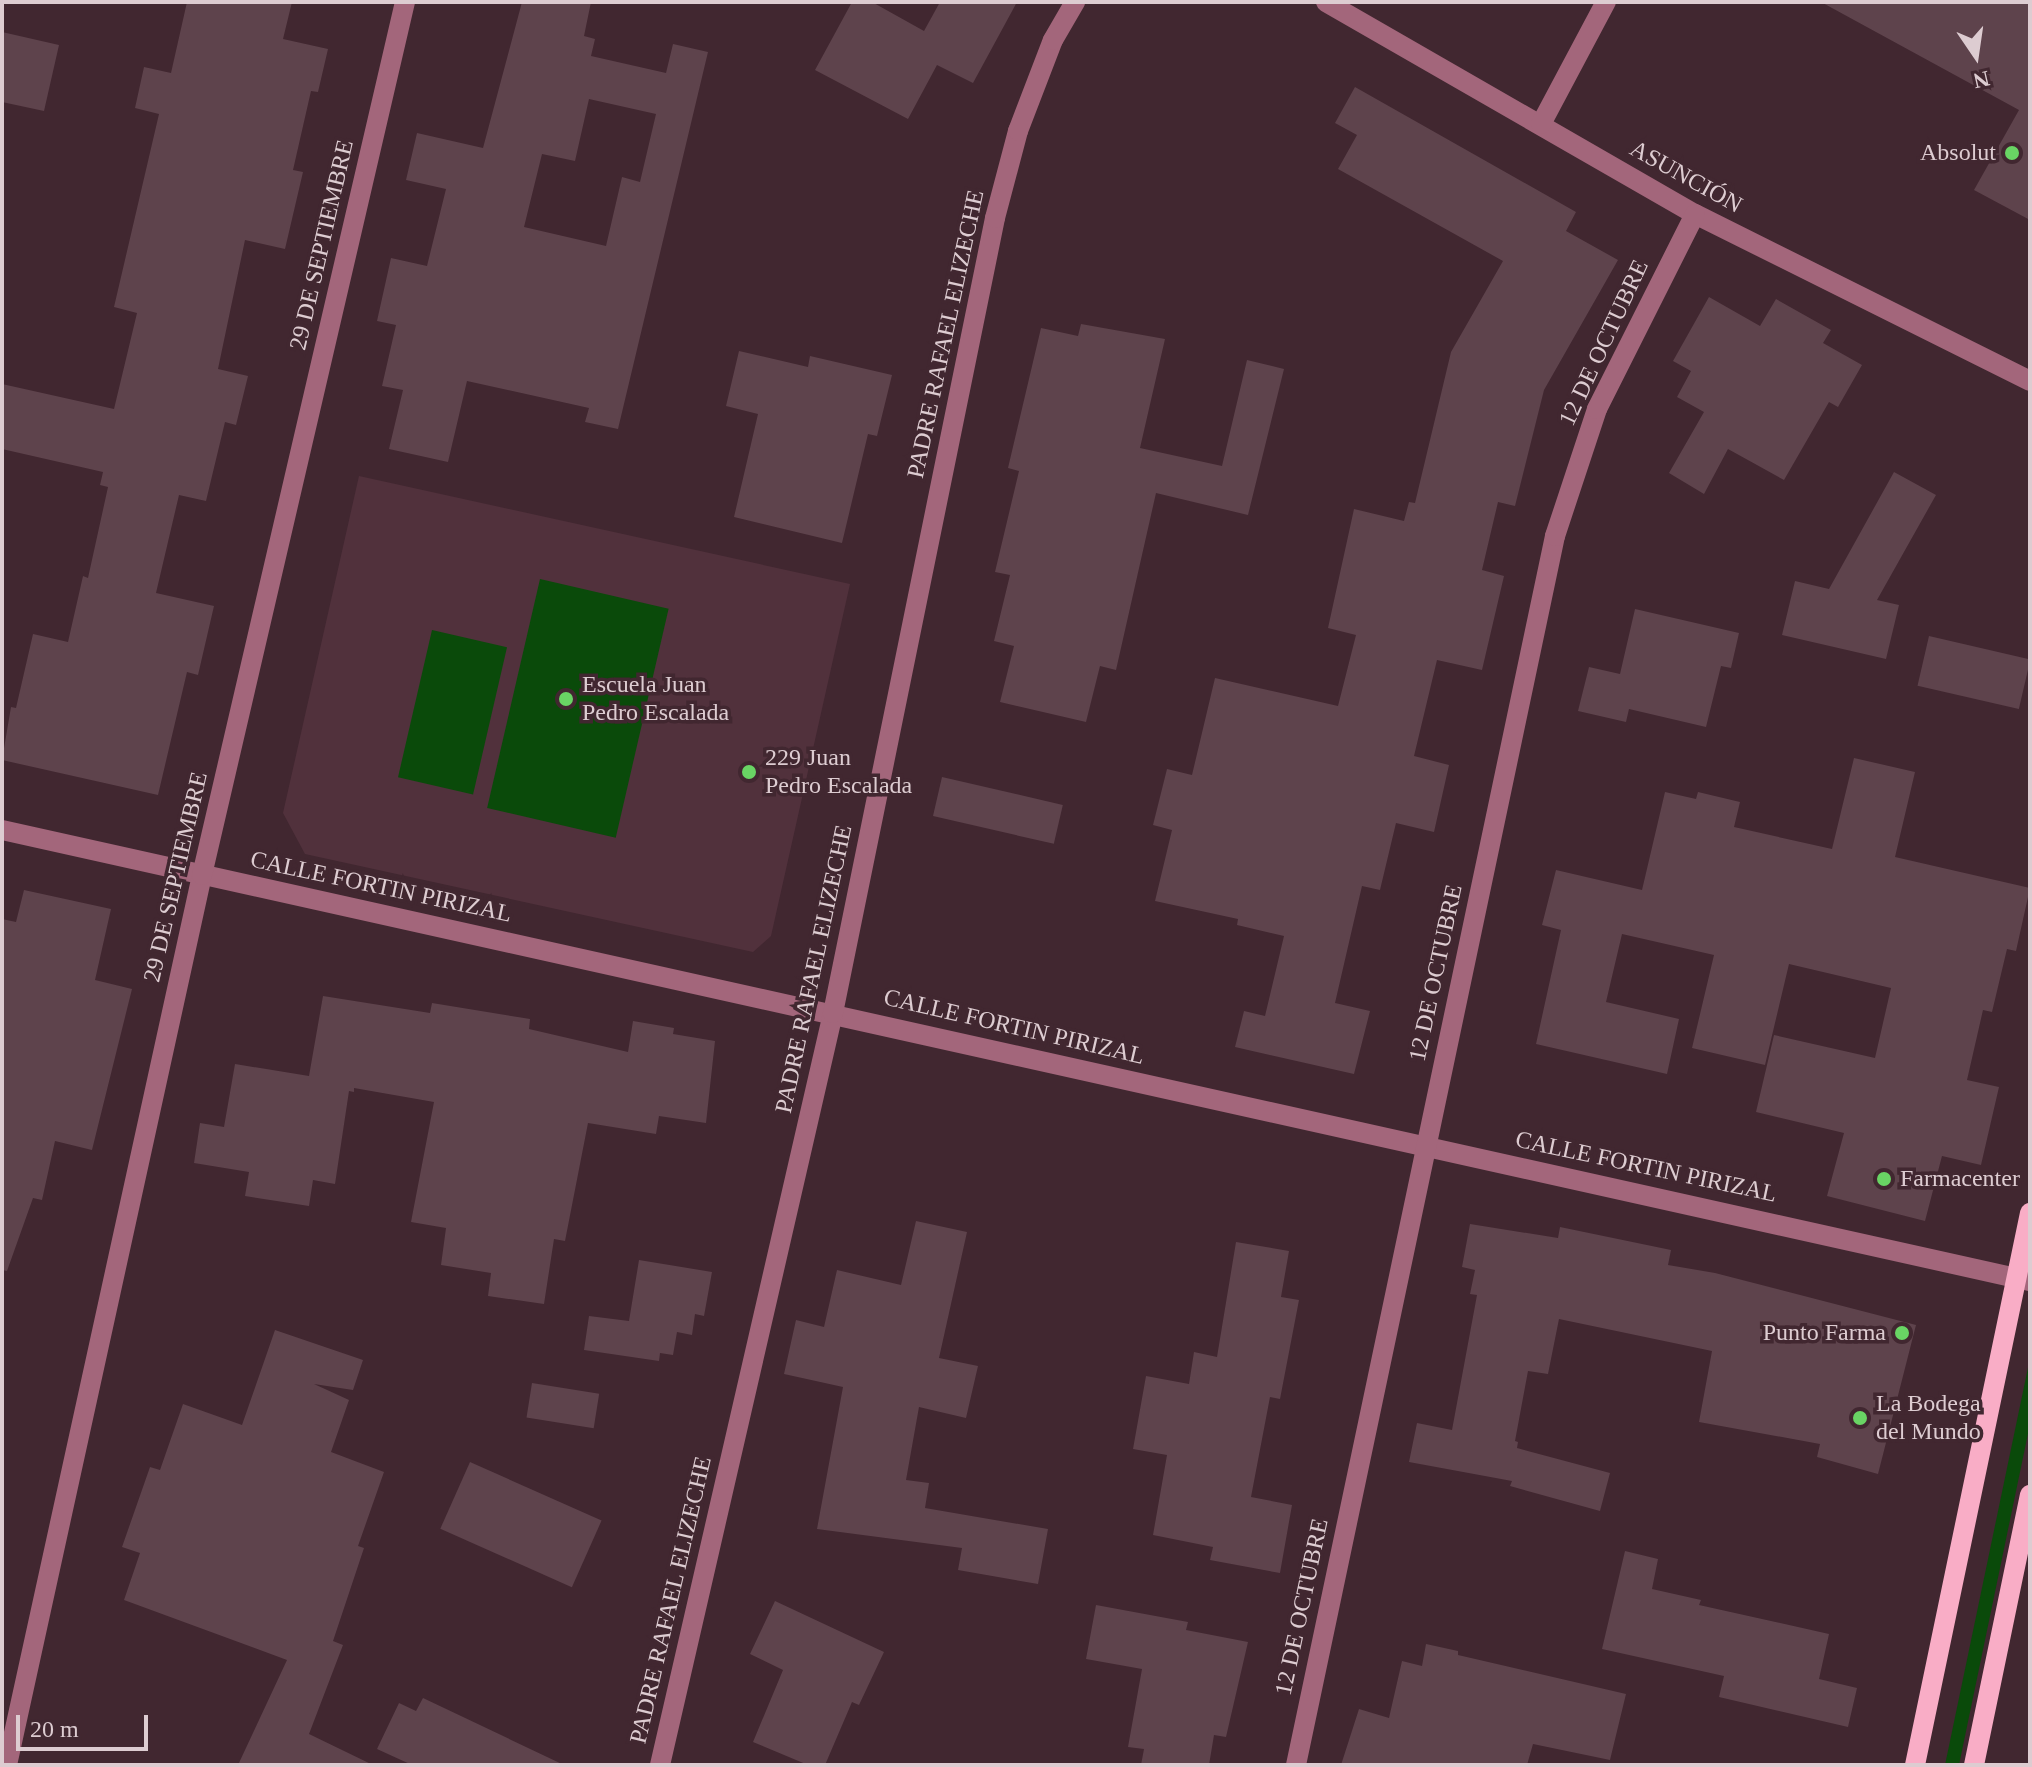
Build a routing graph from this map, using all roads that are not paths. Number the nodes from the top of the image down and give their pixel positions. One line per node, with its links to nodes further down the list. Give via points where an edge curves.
1 (405, 2): 9 (street, 29 DE SEPTIEMBRE)
2 (1075, 2): 10 (street, PADRE RAFAEL ELIZECHE, via 1053,40 1018,131 995,218)
3 (1326, 2): 5 (street, ASUNCIÓN)
4 (1606, 2): 5 (street)
5 (1541, 124): 6 (street, ASUNCIÓN)
6 (1695, 214): 7 (street, ASUNCIÓN); 11 (street, 12 DE OCTUBRE, via 1597,409 1555,536)
7 (2030, 381)
8 (2, 830): 9 (street, CALLE FORTIN PIRIZAL)
9 (202, 875): 10 (street, CALLE FORTIN PIRIZAL); 15 (street, 29 DE SEPTIEMBRE)
10 (833, 1013): 11 (street, CALLE FORTIN PIRIZAL); 16 (street, PADRE RAFAEL ELIZECHE)
11 (1425, 1145): 13 (street, CALLE FORTIN PIRIZAL); 17 (street, 12 DE OCTUBRE)
12 (2030, 1213): 13 (main road)
13 (2022, 1278): 18 (main road)
14 (2029, 1503): 19 (main road)
15 (7, 1765)
16 (660, 1765)
17 (1296, 1765)
18 (1915, 1765)
19 (1974, 1765)

